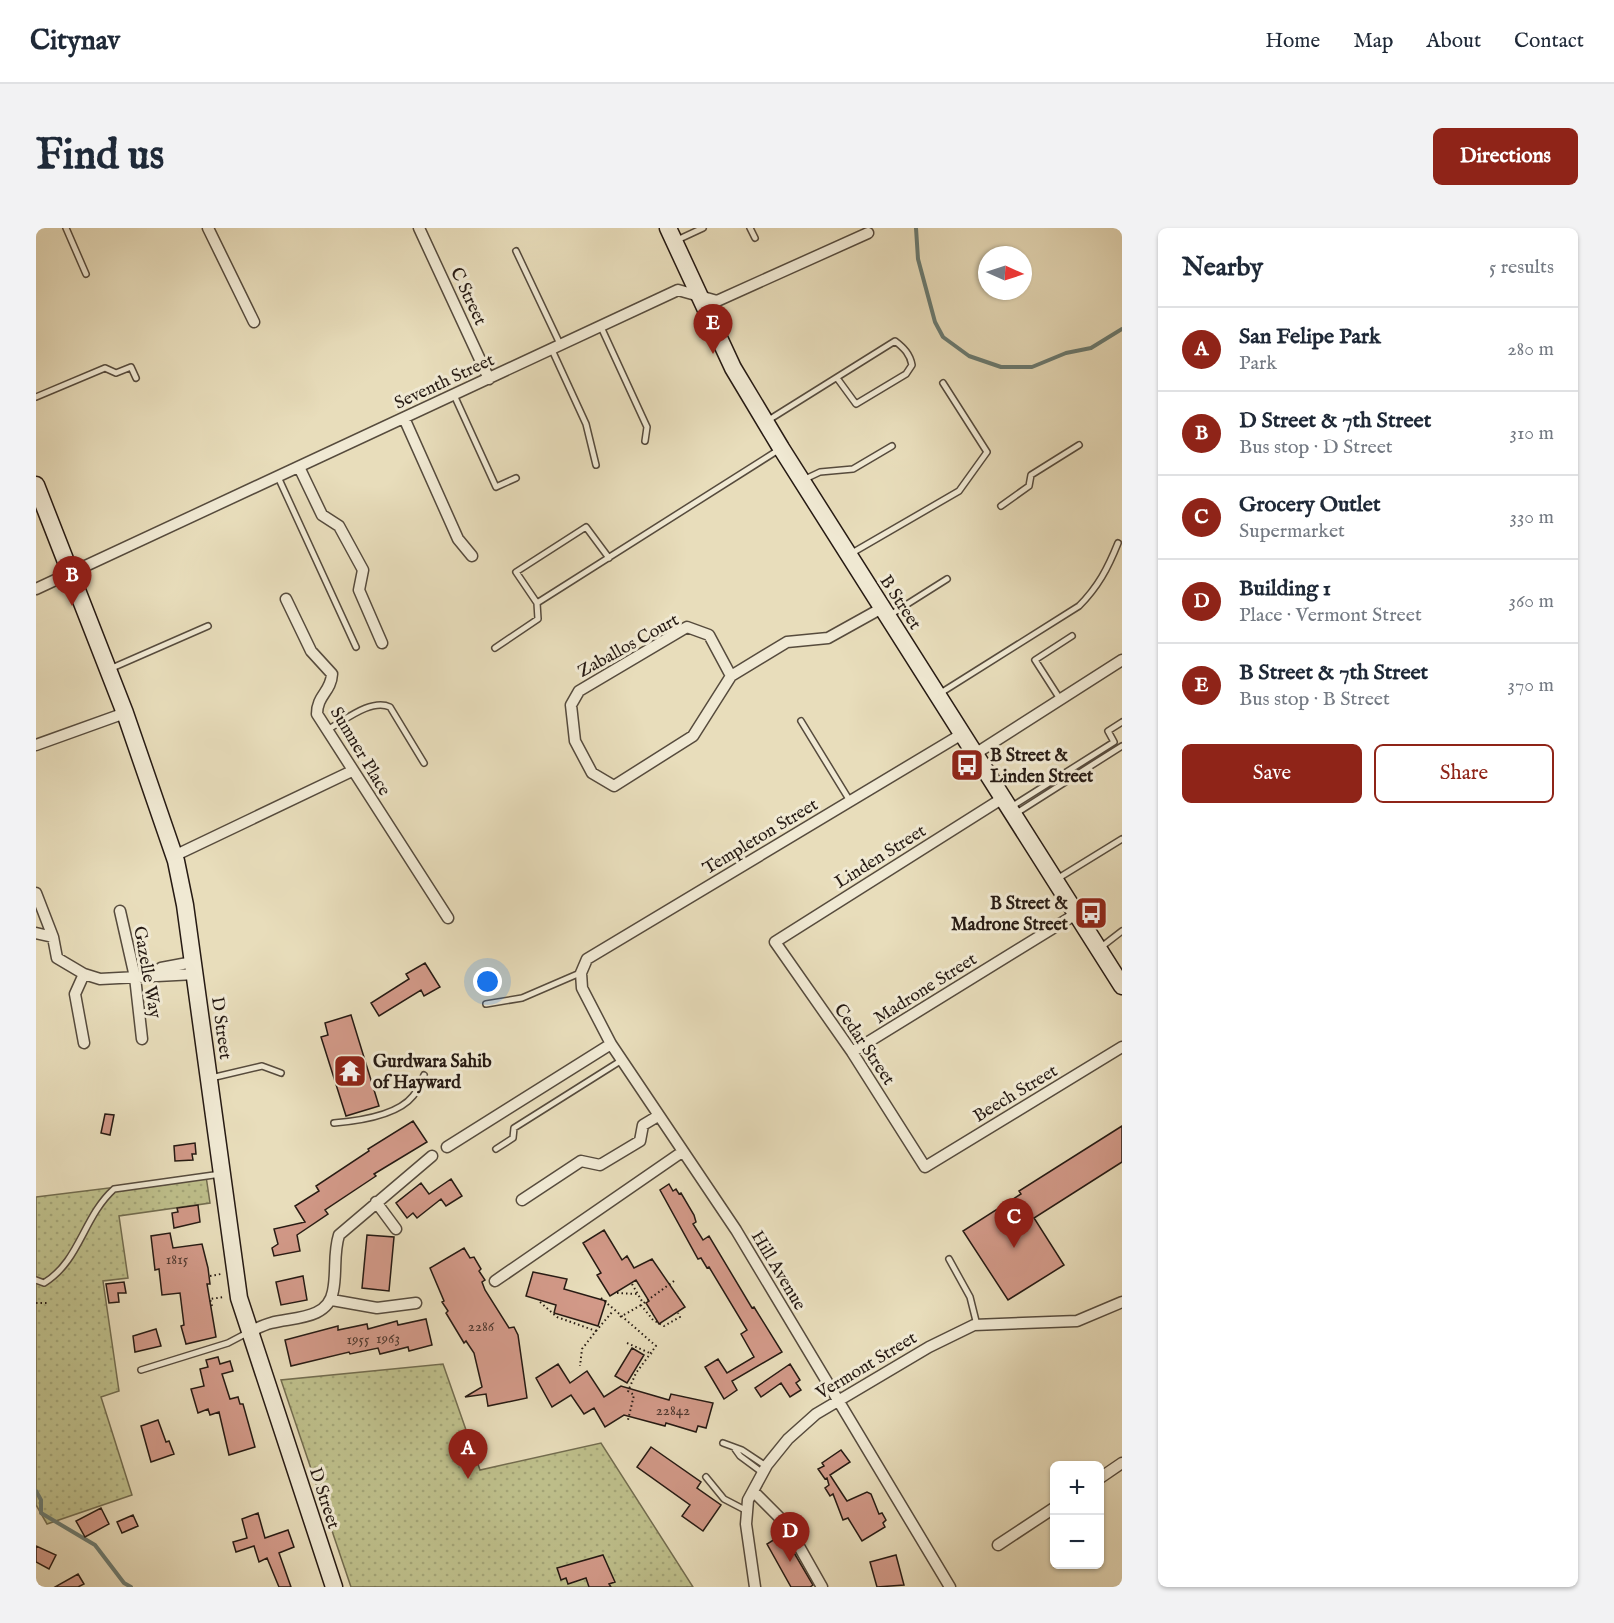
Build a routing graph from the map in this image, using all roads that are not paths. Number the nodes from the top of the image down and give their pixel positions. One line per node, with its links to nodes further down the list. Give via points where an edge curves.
1 (66, 228): 10 (lane)
2 (208, 228): 12 (street)
3 (419, 228): 17 (street, C Street)
4 (703, 228): 7 (lane)
5 (750, 228): 8 (lane)
6 (868, 232): 11 (street, Seventh Street, via 717,301)
7 (671, 235): 11 (main road, B Street)
8 (755, 238)
9 (516, 251): 14 (lane)
10 (86, 274)
11 (699, 296): 13 (street, Seventh Street, via 678,290); 22 (main road, B Street, via 733,368)
12 (254, 322)
13 (601, 327): 14 (street, Seventh Street); 23 (lane, via 646,427)
14 (556, 347): 17 (street, Seventh Street); 27 (lane, via 586,424)
15 (136, 378): 20 (lane, via 130,367 117,373 105,368)
16 (837, 378): 16 (lane, via 896,341 905,348 912,365 906,374 855,404); 22 (lane)
17 (489, 379): 19 (street, Seventh Street)
18 (943, 383): 35 (lane, via 987,452 984,459 959,491)
19 (454, 395): 21 (street, Seventh Street); 30 (lane, via 496,487)
20 (36, 398)
21 (404, 418): 28 (street, Seventh Street); 36 (street, via 458,539)
22 (765, 422): 26 (main road, B Street)
23 (645, 441)
24 (1079, 444): 33 (lane, via 1031,475 1029,486)
25 (892, 446): 31 (lane, via 860,466 820,472)
26 (781, 448): 31 (main road, B Street); 37 (lane)
27 (596, 465)
28 (298, 467): 29 (street, Seventh Street); 46 (street, via 322,515 339,526 363,570 360,590)
29 (278, 477): 38 (street, Seventh Street); 47 (lane)
30 (516, 478)
31 (802, 481): 35 (main road, B Street)
32 (36, 485): 38 (main road, D Street)
33 (1001, 507)
34 (1118, 543): 52 (lane, via 1106,573 1079,606)
35 (848, 555): 43 (main road, B Street)
36 (472, 556)
37 (609, 558): 42 (lane); 42 (lane, via 586,527 516,572)
38 (71, 575): 40 (street, Seventh Street); 50 (main road, D Street)
39 (947, 579): 43 (lane)
40 (36, 589)
41 (286, 598): 57 (street, Sumner Place, via 311,651 332,674 332,684 317,701 317,714)
42 (537, 603): 48 (lane, via 538,619)
43 (885, 612): 51 (street, Zaballos Court, via 828,638 787,642); 52 (main road, B Street)
44 (208, 626): 50 (lane)
45 (1072, 636): 53 (lane, via 1035,660)
46 (382, 643)
47 (356, 647)
48 (495, 648)
49 (1122, 660): 53 (street)
50 (107, 670): 54 (main road, D Street)
51 (731, 676): 51 (street, Zaballos Court, via 693,736 614,786 592,773 575,741 571,705 579,692 687,627 709,635)
52 (937, 695): 58 (main road, B Street)
53 (1060, 699): 61 (street)
54 (124, 713): 59 (street); 67 (main road, D Street)
55 (801, 721): 64 (lane)
56 (1122, 722): 65 (lane, via 1108,731 1114,742)
57 (327, 730): 62 (lane, via 374,705 386,705); 63 (street, Sumner Place)
58 (962, 734): 61 (main road, B Street); 64 (street, Templeton Street)
59 (36, 745)
60 (1122, 746): 65 (lane)
61 (975, 754): 65 (main road, B Street)
62 (424, 763)
63 (352, 771): 67 (street); 72 (street, Sumner Place)
64 (850, 801): 79 (street, Templeton Street, via 587,959)
65 (1008, 807): 68 (main road, B Street); 76 (street, Linden Street)
66 (1122, 838): 68 (lane)
67 (174, 856): 78 (main road, D Street, via 186,905)
68 (1055, 881): 71 (main road, B Street)
69 (36, 893): 75 (street)
70 (120, 911): 81 (street, Gazelle Way)
71 (1076, 914): 77 (main road, B Street); 88 (street, Madrone Street)
72 (448, 918)
73 (1122, 931): 77 (lane)
74 (36, 933): 75 (street)
75 (53, 937): 80 (street, via 57,958)
76 (776, 942): 88 (street, Cedar Street)
77 (1098, 949): 82 (main road, B Street)
78 (194, 968): 81 (street, via 161,968 154,974); 92 (main road, D Street)
79 (581, 973): 83 (lane, via 522,998); 86 (street, Hill Avenue, via 582,988)
80 (84, 974): 81 (street, via 100,979); 85 (street, via 75,994)
81 (135, 977): 84 (street, Gazelle Way)
82 (1122, 986)
83 (486, 1004)
84 (142, 1039)
85 (84, 1043)
86 (611, 1044): 89 (street, Hill Avenue); 95 (street)
87 (1122, 1047): 99 (street, Beech Street)
88 (852, 1052): 99 (street, Cedar Street)
89 (622, 1060): 93 (street, Hill Avenue); 96 (lane, via 513,1128 513,1138)
90 (281, 1073): 92 (lane, via 262,1066)
91 (424, 1075): 94 (lane, via 413,1096 400,1105 370,1119)
92 (210, 1078): 100 (main road, D Street)
93 (658, 1116): 97 (street, Hill Avenue); 101 (street, via 644,1125 640,1141 600,1165 581,1161)
94 (334, 1124)
95 (447, 1148)
96 (496, 1149)
97 (682, 1152): 106 (street); 113 (street, Hill Avenue, via 736,1230)
98 (432, 1156): 102 (street)
99 (925, 1167)
100 (222, 1174): 105 (lane, via 114,1189 102,1200 60,1274 44,1283); 111 (main road, D Street, via 239,1298)
101 (522, 1200)
102 (376, 1202): 103 (street); 107 (street, via 339,1235 334,1249)
103 (396, 1229)
104 (949, 1259): 110 (lane, via 970,1297)
105 (36, 1280)
106 (495, 1281)
107 (332, 1300): 109 (street, via 377,1308); 111 (street, via 324,1310)
108 (1122, 1302): 110 (street, Vermont Street, via 1077,1321)
109 (416, 1303)
110 (977, 1325): 113 (street, Vermont Street, via 929,1347)
111 (249, 1332): 112 (lane, via 228,1343); 123 (main road, D Street)
112 (141, 1370)
113 (838, 1399): 116 (street, Vermont Street, via 788,1439); 126 (street, Hill Avenue)
114 (723, 1443): 116 (lane)
115 (1122, 1463): 117 (street)
116 (764, 1470): 119 (street, Vermont Street)
117 (1104, 1475)
118 (706, 1478): 120 (lane, via 724,1499)
119 (753, 1491): 120 (street, Vermont Street); 125 (street, via 787,1526)
120 (747, 1511): 124 (street, Vermont Street)
121 (1050, 1511): 122 (street)
122 (998, 1545)
123 (334, 1587)
124 (755, 1587)
125 (822, 1587)
126 (951, 1587)

